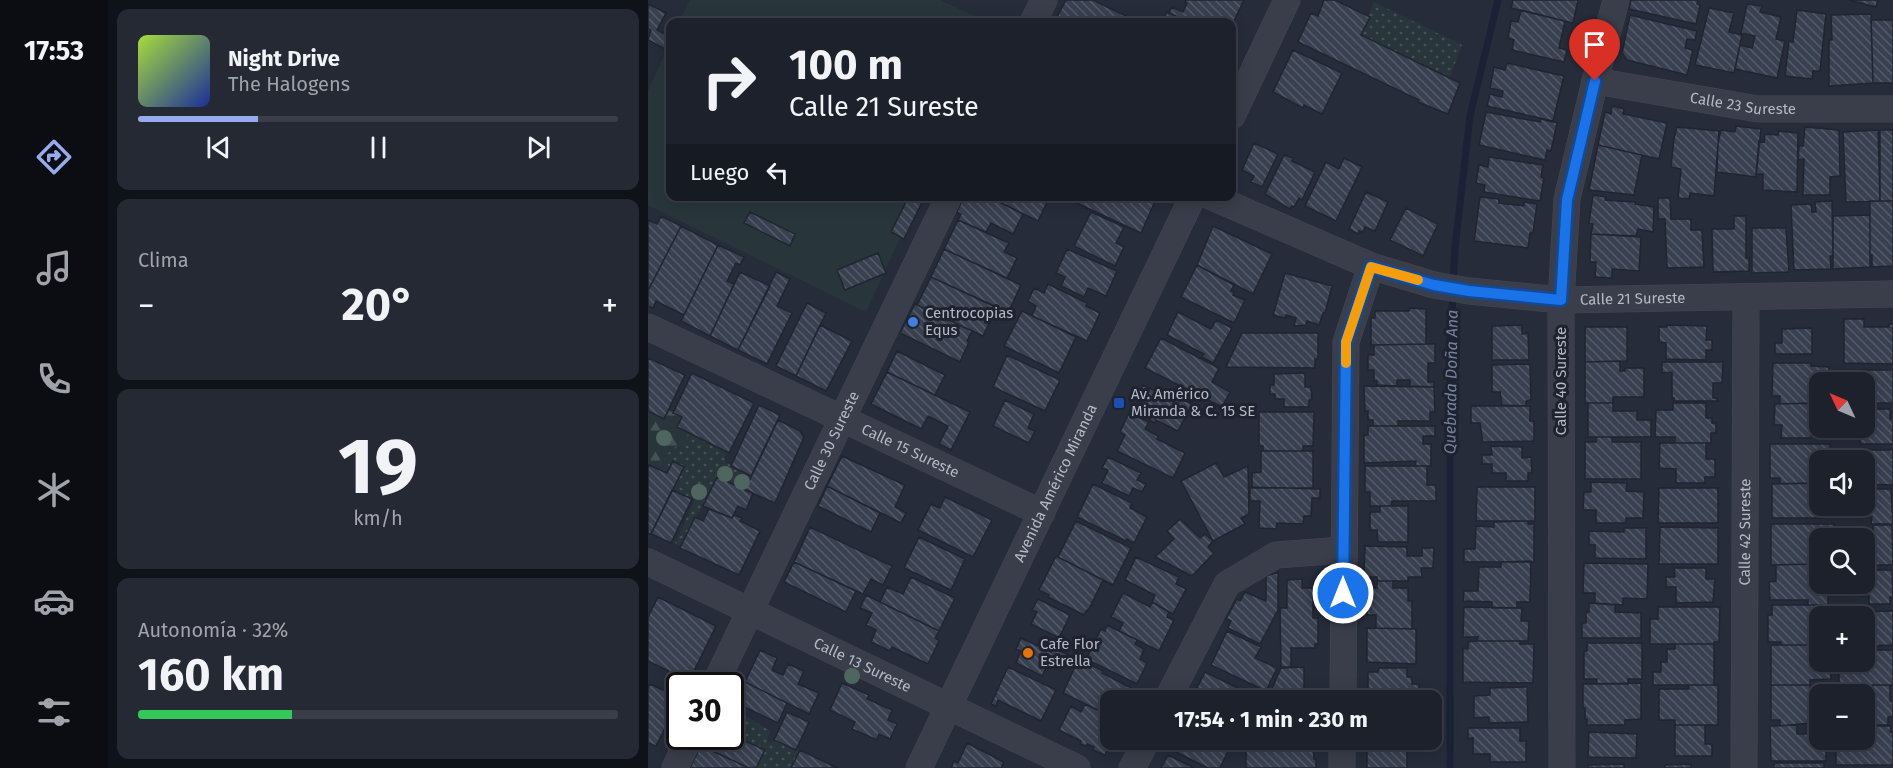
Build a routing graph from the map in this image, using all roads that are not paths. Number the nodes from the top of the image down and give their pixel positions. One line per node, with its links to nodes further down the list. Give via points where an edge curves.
1 (1044, 0): 4 (street)
2 (1287, 0): 6 (street)
3 (1616, 0): 5 (street, Calle 40 Sureste)
4 (1035, 18)
5 (1595, 81): 7 (street, Calle 23 Sureste, via 1758,109); 14 (street, Calle 40 Sureste, via 1567,200)
6 (1236, 108)
7 (1893, 109)
8 (947, 201): 16 (street, Calle 30 Sureste)
9 (1191, 201): 17 (street, Avenida Américo Miranda)
10 (1221, 201): 11 (street, Calle 21 Sureste)
11 (1371, 267): 14 (street, Calle 21 Sureste, via 1434,285); 18 (street, via 1346,342)
12 (1893, 294): 13 (street, Calle 21 Sureste)
13 (1746, 298): 14 (street, Calle 21 Sureste); 34 (street, Calle 42 Sureste)
14 (1561, 300): 33 (street, Calle 40 Sureste)
15 (648, 327): 16 (street, Calle 15 Sureste)
16 (841, 420): 17 (street, Calle 15 Sureste); 20 (street, Calle 30 Sureste)
17 (1042, 513): 24 (street, Avenida Américo Miranda)
18 (1343, 550): 22 (street, via 1276,555 1227,584); 23 (street)
19 (648, 562): 20 (street, Calle 13 Sureste)
20 (749, 610): 21 (street, Calle 30 Sureste); 24 (street, Calle 13 Sureste)
21 (720, 672)
22 (1172, 690)
23 (1342, 690)
24 (948, 706): 29 (street, Avenida Américo Miranda); 30 (street, Calle 13 Sureste)
25 (683, 750): 28 (street)
26 (1142, 750): 31 (street)
27 (1342, 750): 32 (street)
28 (675, 768)
29 (919, 768)
30 (1077, 768)
31 (1132, 768)
32 (1342, 768)
33 (1562, 768)
34 (1744, 768)

